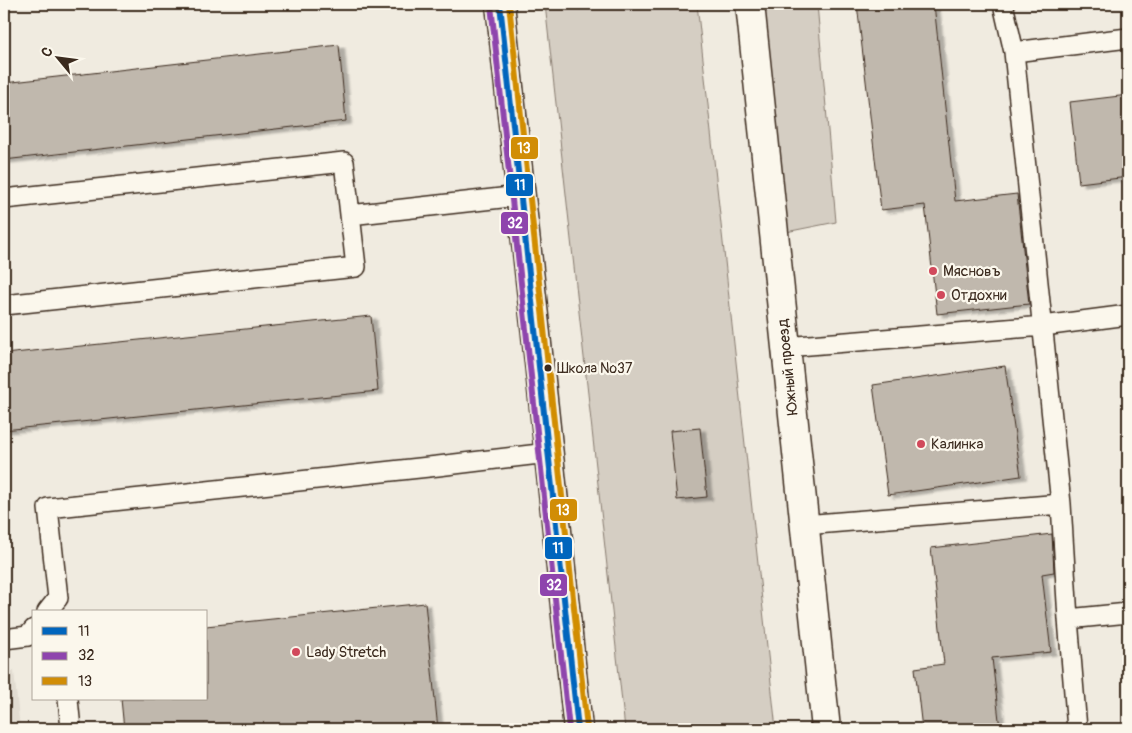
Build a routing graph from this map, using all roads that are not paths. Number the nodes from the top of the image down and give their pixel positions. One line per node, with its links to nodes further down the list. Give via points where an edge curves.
1 (500, 4): 6 (main road)
2 (750, 4): 12 (main road, Южный проезд)
3 (1002, 4): 5 (lane)
4 (1128, 38): 5 (lane)
5 (1014, 52): 11 (lane)
6 (519, 196): 8 (lane); 13 (main road)
7 (4, 199): 8 (lane, via 344,162)
8 (350, 215): 9 (lane, via 356,267)
9 (4, 305)
10 (1128, 315): 11 (lane)
11 (1043, 326): 12 (lane); 14 (lane)
12 (785, 347): 15 (main road, Южный проезд)
13 (548, 453): 16 (lane, via 48,508); 23 (main road)
14 (1061, 504): 15 (lane); 18 (lane)
15 (804, 525): 24 (main road, Южный проезд)
16 (54, 607)
17 (1128, 613): 18 (lane)
18 (1068, 619): 25 (lane)
19 (32, 631): 20 (lane, via 28,636)
20 (4, 639)
21 (68, 700): 22 (lane)
22 (72, 729)
23 (578, 729)
24 (826, 729)
25 (1078, 729)

